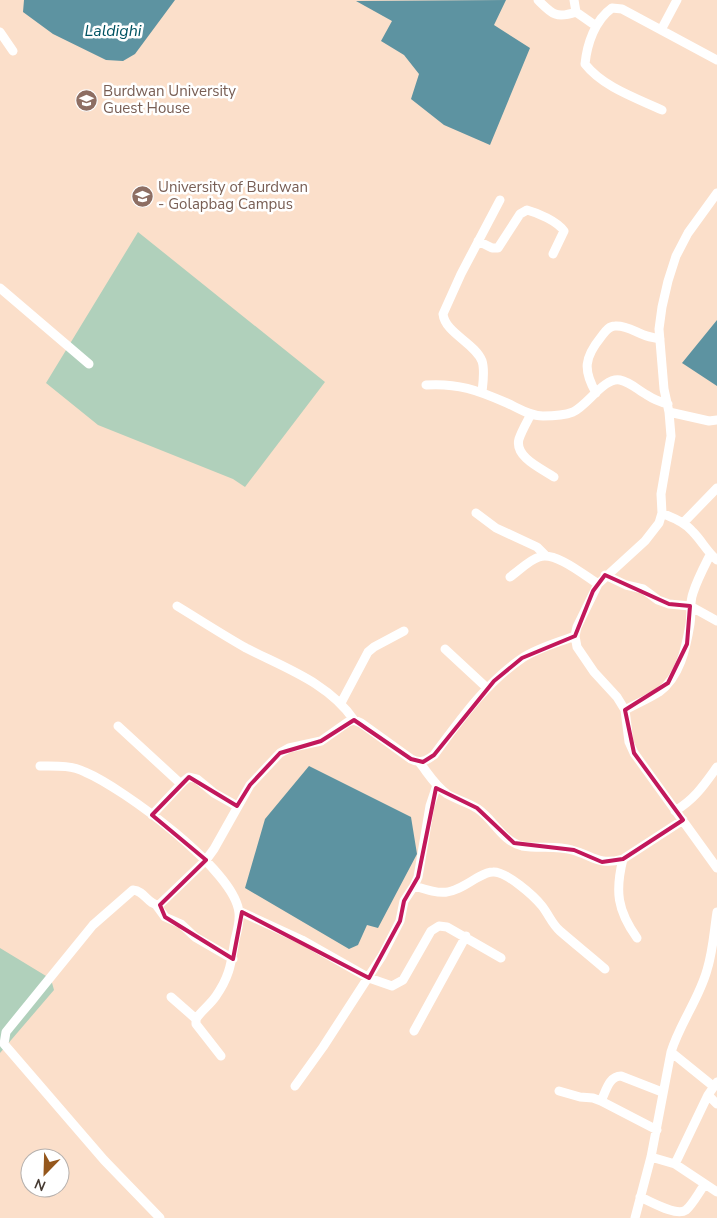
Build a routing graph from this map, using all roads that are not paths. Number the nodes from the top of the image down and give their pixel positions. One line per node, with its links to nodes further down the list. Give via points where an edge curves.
1 (538, 0): 4 (street, via 556,15 563,17)
2 (574, 0): 4 (street)
3 (677, 0): 6 (street)
4 (576, 12): 5 (street)
5 (596, 26): 6 (street, via 603,14 612,8 622,9); 10 (street, via 585,64 592,74)
6 (661, 30): 9 (street)
7 (0, 32): 8 (street)
8 (13, 51)
9 (717, 60)
10 (662, 110)
11 (717, 193): 16 (street, via 676,256 662,307)
12 (500, 200): 13 (street)
13 (478, 241): 14 (street, via 498,248 520,214 527,210 561,226 564,231); 19 (street, via 443,314 448,326 480,357 483,364)
14 (553, 254)
15 (0, 288): 17 (street)
16 (660, 339): 20 (street, via 626,327 608,328 586,360 589,380); 21 (street, via 664,390)
17 (89, 364)
18 (426, 385): 19 (street, via 445,383)
19 (482, 392): 22 (street)
20 (596, 394): 21 (street, via 608,382 618,380); 22 (street, via 573,412 542,416)
21 (669, 408): 23 (street, via 710,421); 27 (street, via 671,436 662,487)
22 (531, 414): 24 (street, via 518,440 518,449)
23 (717, 420)
24 (554, 477)
25 (717, 488): 28 (street)
26 (476, 513): 29 (street)
27 (662, 513): 28 (street); 31 (street, via 659,523 645,541)
28 (684, 523): 30 (street)
29 (546, 556): 32 (street, via 537,557); 33 (street, via 557,558)
30 (714, 557): 35 (street, via 693,593)
31 (605, 576): 33 (street); 35 (street, via 643,589 669,604)
32 (510, 577)
33 (598, 584): 38 (street)
34 (177, 606): 41 (street, via 314,683)
35 (690, 606): 36 (street); 42 (street, via 687,644 679,666 658,692)
36 (717, 621)
37 (404, 631): 41 (street, via 368,652)
38 (575, 636): 40 (street, via 534,651); 42 (street, via 577,647)
39 (445, 649): 40 (street)
40 (486, 687): 45 (street, via 434,755)
41 (341, 703): 43 (street)
42 (625, 710): 51 (street, via 629,742 634,753)
43 (354, 720): 45 (street); 50 (street, via 321,741 280,753 250,785)
44 (118, 726): 48 (street)
45 (419, 762): 49 (street)
46 (40, 766): 52 (street, via 63,766 87,772)
47 (717, 767): 51 (street, via 697,795)
48 (181, 784): 50 (street, via 189,778 197,779); 52 (street)
49 (437, 785): 54 (street, via 477,808 514,843 568,848 602,862); 57 (street)
50 (237, 806): 55 (street)
51 (675, 811): 53 (street)
52 (152, 815): 55 (street)
53 (683, 820): 54 (street); 56 (street)
54 (623, 859): 62 (street, via 618,894)
55 (206, 860): 58 (street); 59 (street, via 226,884)
56 (717, 868)
57 (414, 886): 65 (street, via 439,894 449,893 485,873 494,871 506,875 541,904 560,931); 66 (street, via 404,901 400,921)
58 (157, 906): 64 (street, via 165,917); 70 (street, via 134,890 101,916)
59 (239, 911): 64 (street); 66 (street, via 302,940)
60 (717, 912): 71 (street, via 707,971)
61 (466, 936): 63 (street); 66 (street, via 439,926 431,931 403,980 392,986); 69 (street)
62 (637, 938)
63 (501, 958)
64 (233, 959): 68 (street, via 226,981)
65 (605, 969)
66 (368, 978): 74 (street)
67 (171, 997): 68 (street)
68 (196, 1019): 72 (street, via 196,1024)
69 (414, 1031)
70 (2, 1040): 86 (street, via 104,1160)
71 (671, 1052): 73 (street); 76 (street)
72 (221, 1056)
73 (715, 1084): 77 (street)
74 (295, 1086)
75 (559, 1091): 78 (street)
76 (662, 1092): 78 (street, via 615,1076); 80 (street)
77 (708, 1095): 79 (street); 82 (street)
78 (601, 1101): 80 (street)
79 (717, 1104)
80 (657, 1130): 81 (street)
81 (651, 1157): 82 (street); 85 (street)
82 (675, 1164): 83 (street)
83 (705, 1184): 84 (street); 85 (street, via 687,1209 681,1212)
84 (717, 1192)
85 (640, 1197): 87 (street)
86 (160, 1218)
87 (635, 1218)

